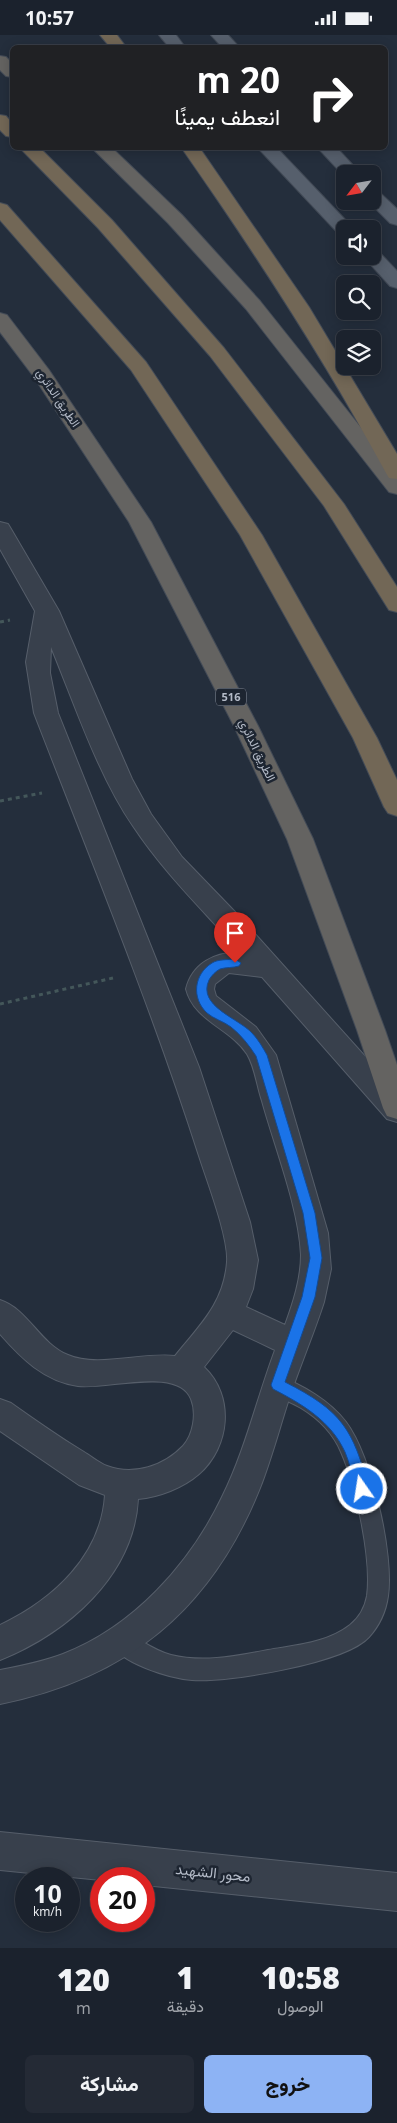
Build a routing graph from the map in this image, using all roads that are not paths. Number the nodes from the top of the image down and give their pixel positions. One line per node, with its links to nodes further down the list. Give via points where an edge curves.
1 (108, 35): 4 (highway)
2 (167, 35): 5 (main road)
3 (219, 35): 6 (main road)
4 (116, 45)
5 (175, 45)
6 (229, 45)
7 (0, 61): 8 (highway)
8 (10, 70)
9 (0, 120): 10 (highway)
10 (10, 131)
11 (31, 150): 27 (highway, via 105,224 217,352 333,504)
12 (103, 150): 25 (highway, via 175,219 253,305)
13 (192, 150): 24 (highway, via 265,252 355,395)
14 (269, 150): 20 (main road)
15 (329, 150): 16 (main road)
16 (343, 165)
17 (381, 204): 19 (main road)
18 (0, 209): 29 (highway, via 139,366 155,390 251,535 364,738)
19 (397, 219)
20 (336, 220)
21 (381, 265): 22 (main road)
22 (397, 281)
23 (0, 319): 31 (highway, الطريق الدائري / 516, via 42,374 140,522 246,726 300,839)
24 (397, 473)
25 (397, 487)
26 (0, 529): 28 (street)
27 (397, 605)
28 (47, 611): 30 (street, via 119,779 141,819 173,863); 33 (street, via 38,644 37,679 46,713 185,1067 234,1222 243,1260 238,1289)
29 (397, 807)
30 (270, 969): 31 (street); 34 (street, via 235,963 217,965 205,976 201,987 204,1002 210,1009 241,1030 262,1055 309,1213 316,1258 309,1297)
31 (397, 1109)
32 (0, 1313): 35 (street, via 43,1356 59,1367 98,1374 167,1366)
33 (228, 1313): 34 (street); 35 (street)
34 (293, 1344): 36 (street)
35 (183, 1370): 38 (street, via 198,1378 206,1394 210,1411 203,1444 178,1471 141,1484)
36 (278, 1385): 39 (street, via 229,1518 207,1558 177,1596 138,1630); 39 (lane, via 304,1398 327,1416 352,1451 379,1573 377,1606 370,1621 343,1644 326,1651 226,1669 182,1669 138,1654)
37 (0, 1413): 38 (street, via 46,1447 100,1479)
38 (122, 1484): 40 (street, via 119,1518 107,1551 87,1582 62,1609 29,1631)
39 (120, 1641): 41 (street, via 62,1672)
40 (0, 1643)
41 (0, 1687)
42 (0, 1851): 43 (street, محور الشهيد)
43 (397, 1892)

